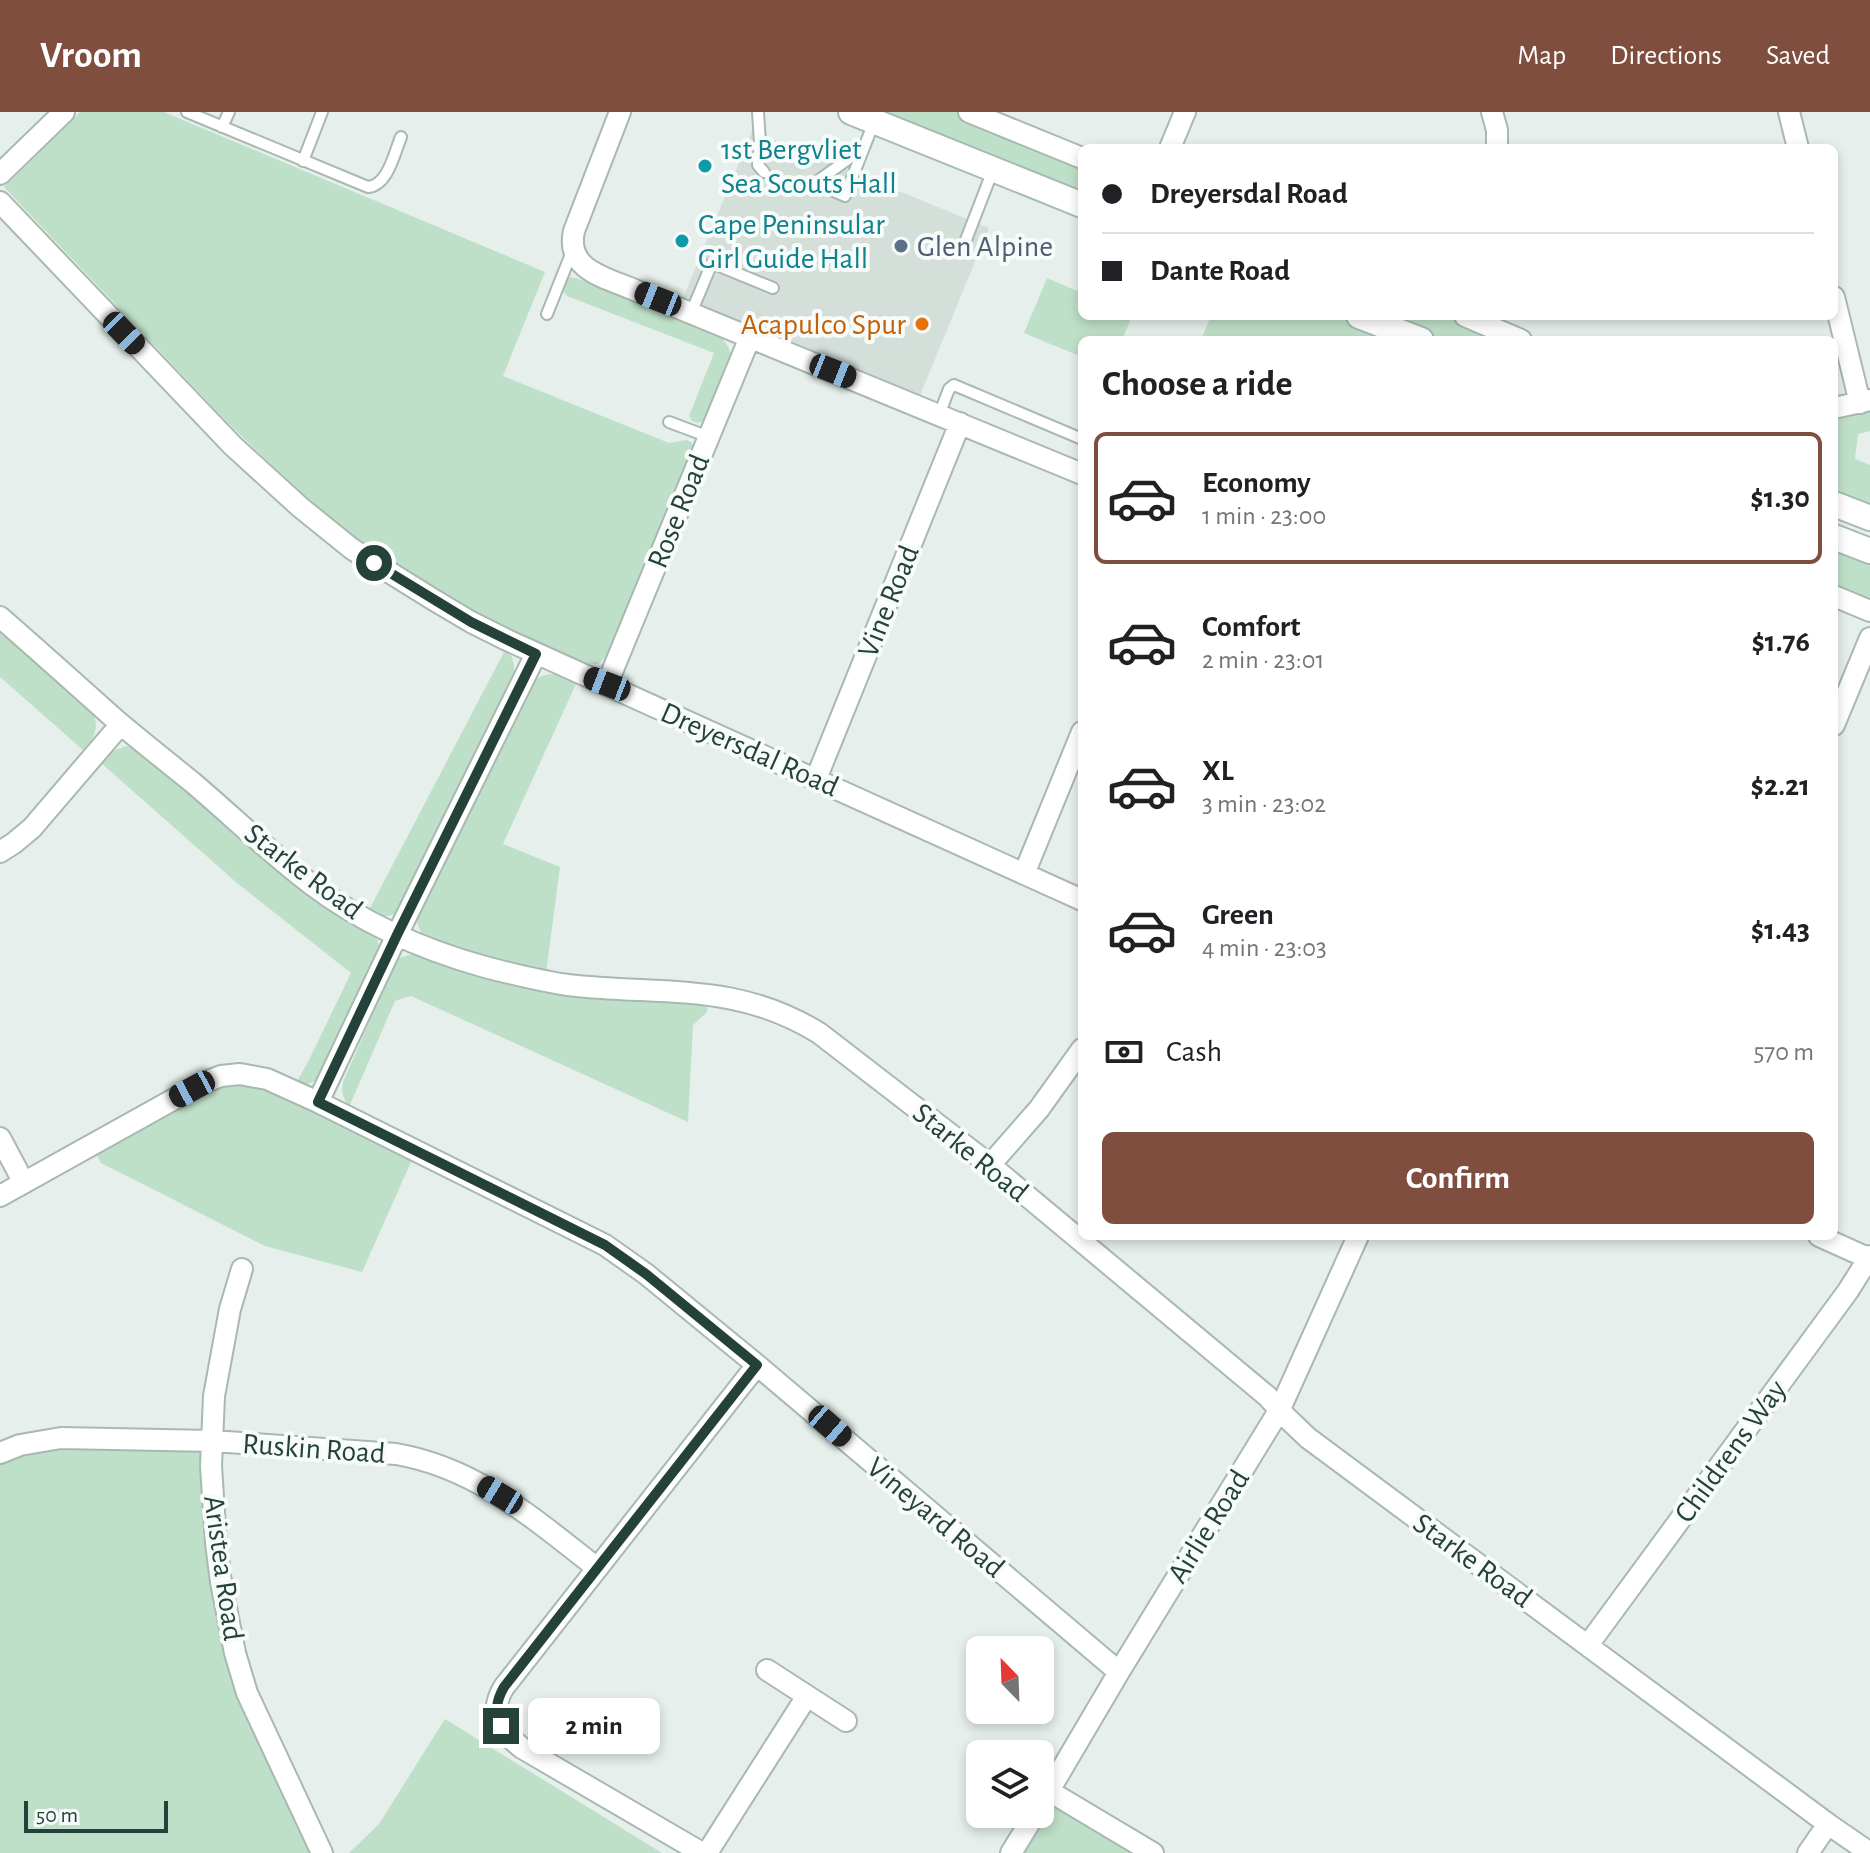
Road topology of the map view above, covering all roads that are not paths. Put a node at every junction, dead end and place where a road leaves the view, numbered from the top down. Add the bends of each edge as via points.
1 (64, 112) edge
2 (187, 112) edge
3 (229, 112) edge
4 (322, 112) edge
5 (620, 112) edge
6 (758, 112) edge
7 (851, 112) edge
8 (969, 112) edge
9 (1185, 112) edge
10 (1492, 112) edge
11 (1789, 112) edge
12 (874, 122) junction
13 (222, 127) junction
14 (401, 137) dead end
15 (1172, 144) edge
16 (1497, 144) edge
17 (1797, 144) edge
18 (864, 148) junction
19 (1078, 156) edge
20 (303, 161) junction
21 (993, 170) junction
22 (764, 172) dead end
23 (0, 174) edge
24 (815, 183) junction
25 (800, 186) dead end
26 (0, 202) edge
27 (1078, 203) edge
28 (964, 245) dead end
29 (573, 248) junction
30 (773, 288) dead end
31 (1838, 310) edge
32 (691, 313) junction
33 (547, 314) dead end
34 (1362, 320) edge
35 (1367, 320) edge
36 (1474, 320) edge
37 (1385, 336) edge
38 (1410, 336) edge
39 (1512, 336) edge
40 (750, 337) junction
41 (1865, 401) edge
42 (1838, 407) edge
43 (939, 415) junction
44 (669, 422) dead end
45 (960, 423) junction
46 (709, 437) junction
47 (1078, 437) edge
48 (1078, 472) edge
49 (1838, 506) edge
50 (1870, 518) edge
51 (1838, 539) edge
52 (1870, 551) edge
53 (1838, 598) edge
54 (1870, 611) edge
55 (0, 617) edge
56 (1870, 638) edge
57 (536, 654) junction
58 (607, 684) junction
59 (1838, 715) edge
60 (121, 724) junction
61 (1078, 742) edge
62 (816, 779) junction
63 (0, 852) edge
64 (1024, 874) junction
65 (1078, 898) edge
66 (397, 935) junction
67 (1078, 1055) edge
68 (318, 1102) junction
69 (0, 1138) edge
70 (990, 1165) junction
71 (24, 1183) junction
72 (0, 1196) edge
73 (1078, 1238) edge
74 (1080, 1240) edge
75 (1356, 1240) edge
76 (1828, 1240) edge
77 (1870, 1258) edge
78 (242, 1269) dead end
79 (757, 1365) junction
80 (1280, 1409) junction
81 (213, 1441) junction
82 (0, 1453) edge
83 (597, 1568) junction
84 (1588, 1645) junction
85 (767, 1670) dead end
86 (1119, 1672) junction
87 (807, 1696) junction
88 (846, 1721) dead end
89 (1054, 1783) edge
90 (1054, 1803) edge
91 (1828, 1824) junction
92 (1026, 1828) edge
93 (322, 1853) edge
94 (704, 1853) edge
95 (1011, 1853) edge
96 (1153, 1853) edge
97 (1808, 1853) edge
98 (1870, 1853) edge

1 - 23 street
2 - 13 lane
3 - 13 lane
4 - 20 lane
5 - 29 street via 574,231
6 - 22 lane via 758,165
7 - 12 main road
8 - 19 street
9 - 15 street
10 - 16 street
11 - 17 street
12 - 18 lane
12 - 21 main road
13 - 20 lane
14 - 20 lane via 384,178 371,187
18 - 24 lane
18 - 24 lane via 845,196
21 - 27 main road
21 - 28 lane
24 - 25 lane
26 - 57 street, Dreyersdal Road via 233,446 300,507 352,549 471,622
29 - 32 street via 589,271
29 - 33 lane
30 - 32 lane via 712,263
31 - 41 street
32 - 40 street
34 - 37 main road
35 - 38 main road
36 - 39 street
40 - 43 street
40 - 46 street, Rose Road
41 - 42 street
43 - 45 street
43 - 47 lane via 954,385
44 - 46 lane
45 - 48 street
45 - 62 street, Vine Road
46 - 58 street, Rose Road
49 - 50 main road
51 - 52 main road
53 - 54 street
55 - 60 street, Starke Road
56 - 59 street
57 - 58 street, Dreyersdal Road
57 - 66 street
58 - 62 street, Dreyersdal Road
60 - 63 street via 32,828
60 - 66 street, Starke Road via 312,885
61 - 64 street
62 - 64 street, Dreyersdal Road
64 - 65 street, Dreyersdal Road
66 - 68 street
66 - 70 street, Starke Road via 484,967 545,981 693,992 772,1009 819,1033
67 - 70 street
68 - 71 street, Vineyard Road via 258,1077 221,1076
68 - 79 street, Vineyard Road via 605,1245
69 - 71 street
70 - 73 street, Starke Road
71 - 72 street, Vineyard Road
74 - 80 street, Starke Road
75 - 80 street, Airlie Road
76 - 77 street
77 - 84 street, Childrens Way
78 - 81 street, Aristea Road via 214,1396
79 - 83 street
79 - 86 street, Vineyard Road
80 - 84 street, Starke Road via 1308,1438
80 - 86 street, Airlie Road
81 - 82 street, Ruskin Road via 61,1438
81 - 83 street, Ruskin Road via 396,1454 436,1464 500,1495
81 - 93 street, Aristea Road via 216,1543 235,1653 247,1693
83 - 94 street via 504,1687 496,1705 498,1718 522,1748
84 - 91 street, Starke Road
85 - 87 street
86 - 89 street, Airlie Road
87 - 88 street
87 - 94 street
90 - 96 street
91 - 97 street
91 - 98 street, Starke Road
92 - 95 street

